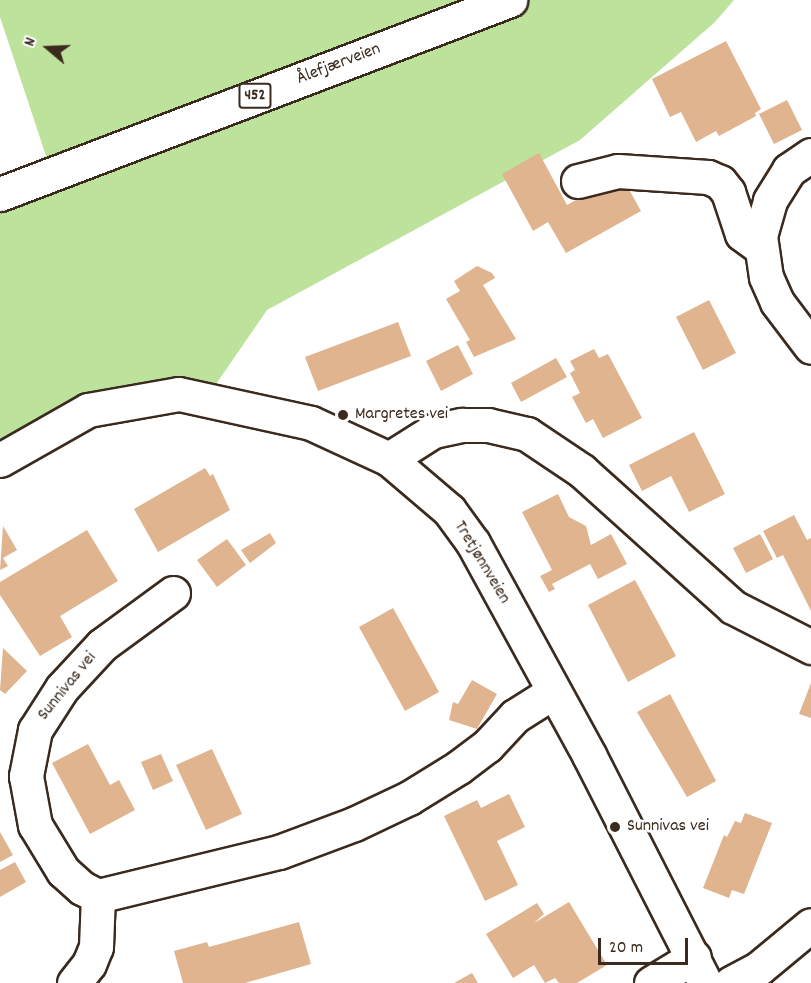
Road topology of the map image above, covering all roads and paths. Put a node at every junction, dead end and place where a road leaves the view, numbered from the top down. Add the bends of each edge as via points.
1 (465, 0) edge
2 (510, 0) edge
3 (811, 155) edge
4 (0, 178) edge
5 (578, 181) dead end
6 (0, 194) edge
7 (760, 247) junction
8 (811, 347) edge
9 (388, 459) junction
10 (0, 460) edge
11 (173, 593) dead end
12 (811, 647) edge
13 (553, 692) junction
14 (98, 896) junction
15 (811, 925) edge
16 (700, 970) edge
17 (74, 983) edge
18 (651, 983) edge
19 (731, 983) edge

1 - 4 street, Ålefjærveien / 452
2 - 6 street, Ålefjærveien / 452
3 - 7 street via 789,170 770,201
5 - 7 street via 618,171 708,177 728,192 742,234
7 - 8 street via 777,302
9 - 10 street, Tretjønnveien via 311,423 179,394 88,410
9 - 12 street via 433,431 462,425 488,424 527,434 582,471 733,607
9 - 13 street, Tretjønnveien via 449,510 473,543
11 - 14 street, Sunnivas vei via 102,645 62,688 35,730 26,776 35,825 63,872 81,888
13 - 14 street via 515,716 487,746 459,766 409,798 354,824 269,855
13 - 16 street, Tretjønnveien
14 - 17 street via 96,946 89,964
15 - 19 street via 759,968
16 - 18 street, Tretjønnveien

